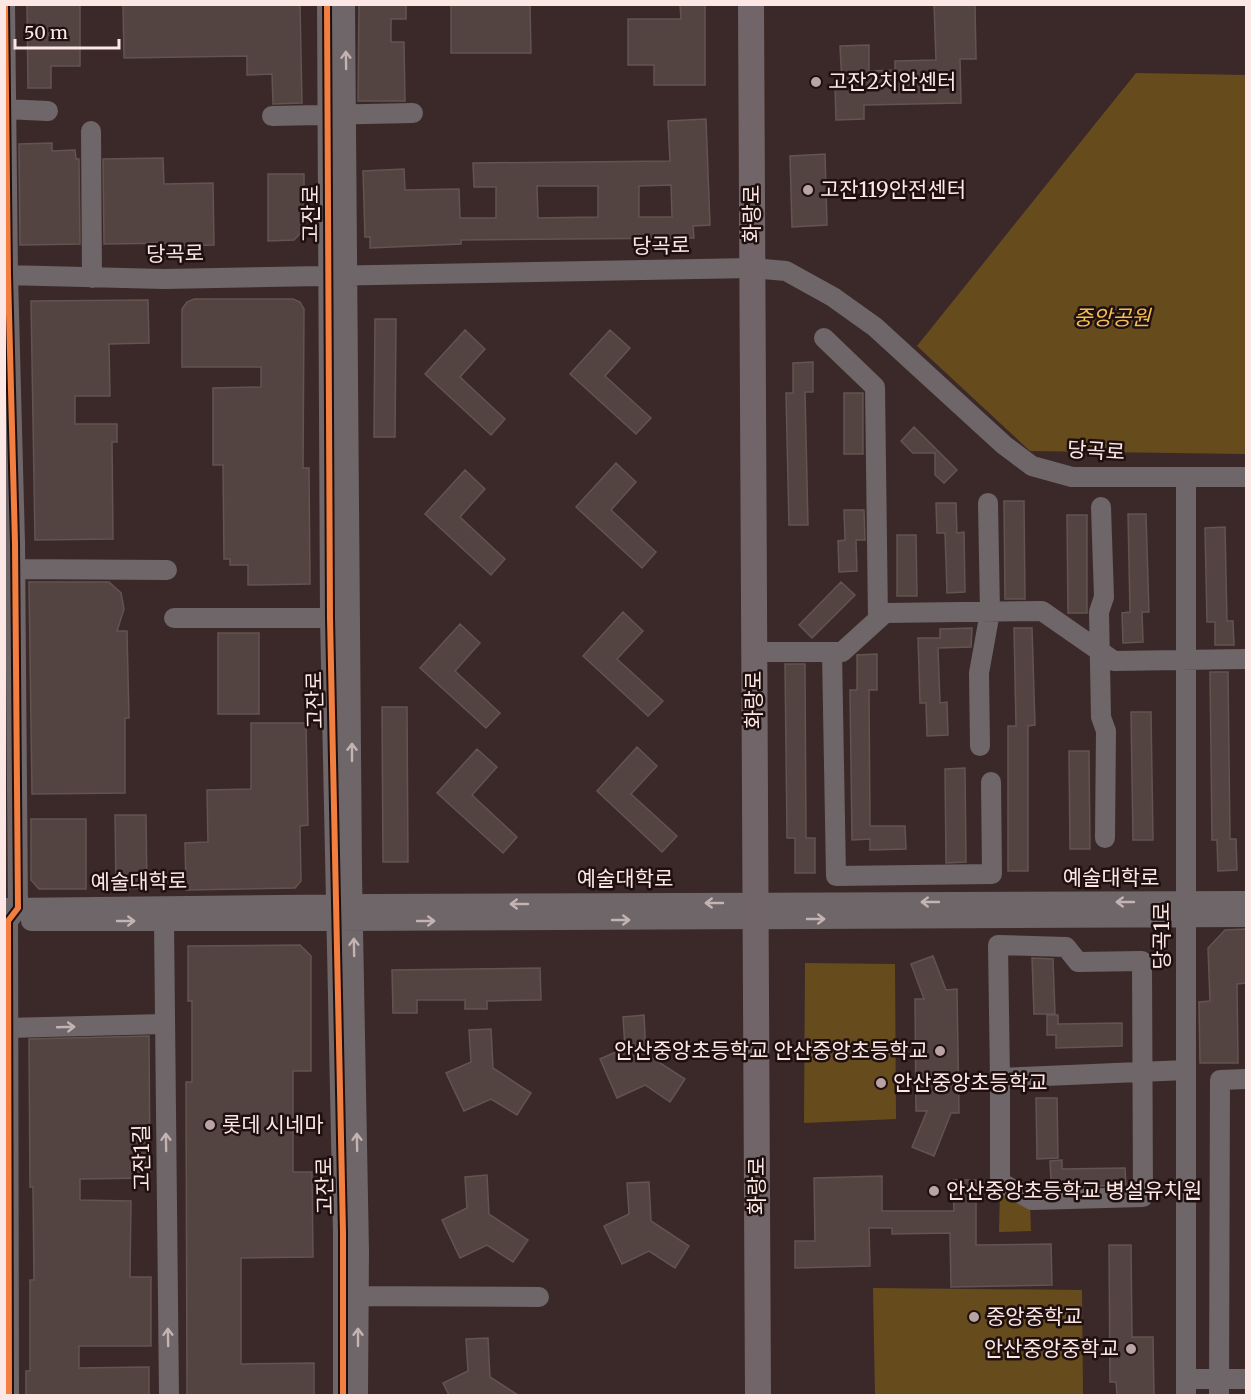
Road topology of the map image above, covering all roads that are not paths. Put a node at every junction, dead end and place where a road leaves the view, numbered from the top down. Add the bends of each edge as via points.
1 (4, 4) edge
2 (327, 4) edge
3 (345, 4) edge
4 (750, 4) edge
5 (5, 109) edge
6 (48, 111) dead end
7 (413, 113) dead end
8 (337, 115) junction
9 (272, 116) dead end
10 (91, 130) dead end
11 (752, 268) junction
12 (6, 275) edge
13 (327, 275) junction
14 (348, 275) junction
15 (92, 278) junction
16 (824, 338) dead end
17 (1186, 477) junction
18 (1246, 477) edge
19 (988, 503) dead end
20 (1101, 507) dead end
21 (10, 543) edge
22 (14, 569) junction
23 (166, 570) dead end
24 (990, 612) junction
25 (174, 618) dead end
26 (330, 618) junction
27 (351, 618) junction
28 (878, 619) junction
29 (1099, 651) junction
30 (754, 652) junction
31 (832, 652) junction
32 (1246, 659) edge
33 (1186, 660) junction
34 (980, 746) dead end
35 (991, 782) dead end
36 (11, 787) edge
37 (1105, 838) dead end
38 (1246, 902) edge
39 (1186, 910) junction
40 (755, 911) junction
41 (344, 913) junction
42 (9, 914) edge
43 (1246, 917) edge
44 (164, 921) junction
45 (164, 1024) junction
46 (7, 1028) junction
47 (1186, 1070) junction
48 (1143, 1072) junction
49 (1000, 1078) junction
50 (1246, 1079) edge
51 (351, 1296) junction
52 (539, 1297) dead end
53 (1246, 1379) edge
54 (1186, 1387) edge
55 (1219, 1387) edge
56 (9, 1395) edge
57 (169, 1395) edge
58 (343, 1395) edge
59 (358, 1395) edge
60 (758, 1395) edge

1 - 5 street
2 - 8 street, 고잔로
8 -> 3 street, 고잔로
4 - 11 main road, 화랑로
5 - 6 street
5 - 12 street
7 - 8 street
8 - 9 street
8 - 13 street, 고잔로
8 - 14 street, 고잔로
10 - 15 street
11 - 14 street, 당곡로
11 - 17 street, 당곡로 via 786,271 833,297 875,327 1032,466 1072,477
11 - 30 main road, 화랑로
12 - 15 street, 당곡로
12 - 21 street
13 - 14 street, 당곡로
13 - 15 street, 당곡로
13 - 26 street, 고잔로
14 - 27 street, 고잔로
16 - 28 street via 875,387
17 - 18 street, 당곡로
17 - 33 street, 당곡1로
19 - 24 street
20 - 29 street via 1104,597 1099,612
21 - 22 street
22 - 23 street
22 - 36 street
24 - 28 street via 885,613
24 - 29 street via 1042,612
24 - 34 street via 979,673
25 - 26 street
26 - 27 street
26 - 41 street, 고잔로
41 -> 27 street, 고잔로
28 - 31 street via 842,652
29 - 33 street via 1114,661
29 - 37 street via 1101,717 1106,731
30 - 31 street
30 - 40 main road, 화랑로
31 - 35 street via 836,876 992,874
32 - 33 street
33 - 39 street, 당곡1로
36 - 42 street
38 - 39 street, 예술대학로
39 - 40 street, 예술대학로
39 - 43 street, 예술대학로
39 - 47 street, 당곡1로
40 - 41 street, 예술대학로
40 - 60 main road, 화랑로
41 - 42 street, 예술대학로
41 - 44 street, 예술대학로
41 - 51 street, 고잔로
42 -> 44 street, 예술대학로
42 - 46 street
44 - 45 street, 고잔1길
46 -> 45 street
57 -> 45 street, 고잔1길
46 - 56 street
47 - 48 street
47 - 54 street, 당곡1로
48 - 49 street
48 - 49 street via 1143,1197 1032,1200 1000,1182
48 - 49 street via 1142,961 1078,962 1066,947 998,945
50 - 55 street via 1220,1080
51 - 52 street
51 - 58 street, 고잔로
59 -> 51 street, 고잔로
53 - 55 street
54 - 55 street

